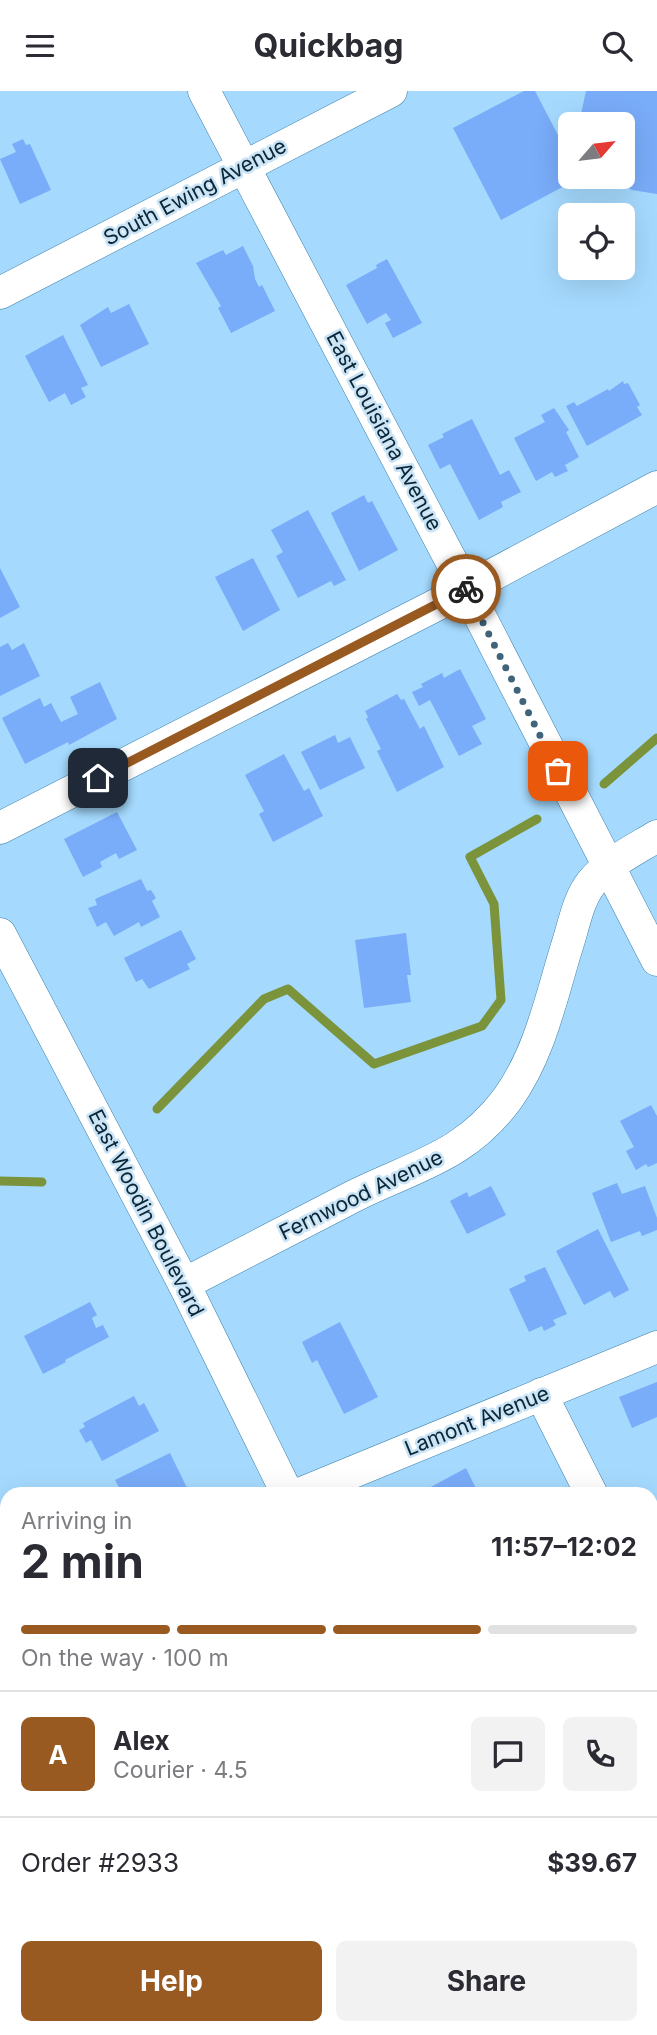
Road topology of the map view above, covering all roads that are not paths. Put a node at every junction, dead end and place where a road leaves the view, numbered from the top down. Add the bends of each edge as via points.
1 (204, 91) edge
2 (391, 91) edge
3 (245, 166) junction
4 (0, 293) edge
5 (657, 487) edge
6 (466, 589) junction
7 (0, 828) edge
8 (657, 836) edge
9 (609, 866) junction
10 (0, 934) edge
11 (657, 960) edge
12 (184, 1284) junction
13 (657, 1347) edge
14 (541, 1394) junction
15 (284, 1487) edge
16 (316, 1487) edge
17 (588, 1487) edge

1 - 3 street, East Louisiana Avenue
2 - 3 street, South Ewing Avenue
3 - 4 street, South Ewing Avenue
3 - 6 street, East Louisiana Avenue
5 - 6 street
6 - 7 street
6 - 9 street, East Louisiana Avenue
8 - 9 street, Fernwood Avenue
9 - 11 street, East Louisiana Avenue
9 - 12 street, Fernwood Avenue via 592,883 579,908 537,1043 522,1075 480,1129 448,1154 377,1185
10 - 12 street, East Woodin Boulevard
12 - 15 street, East Woodin Boulevard
13 - 14 street, Lamont Avenue
14 - 16 street, Lamont Avenue
14 - 17 street

